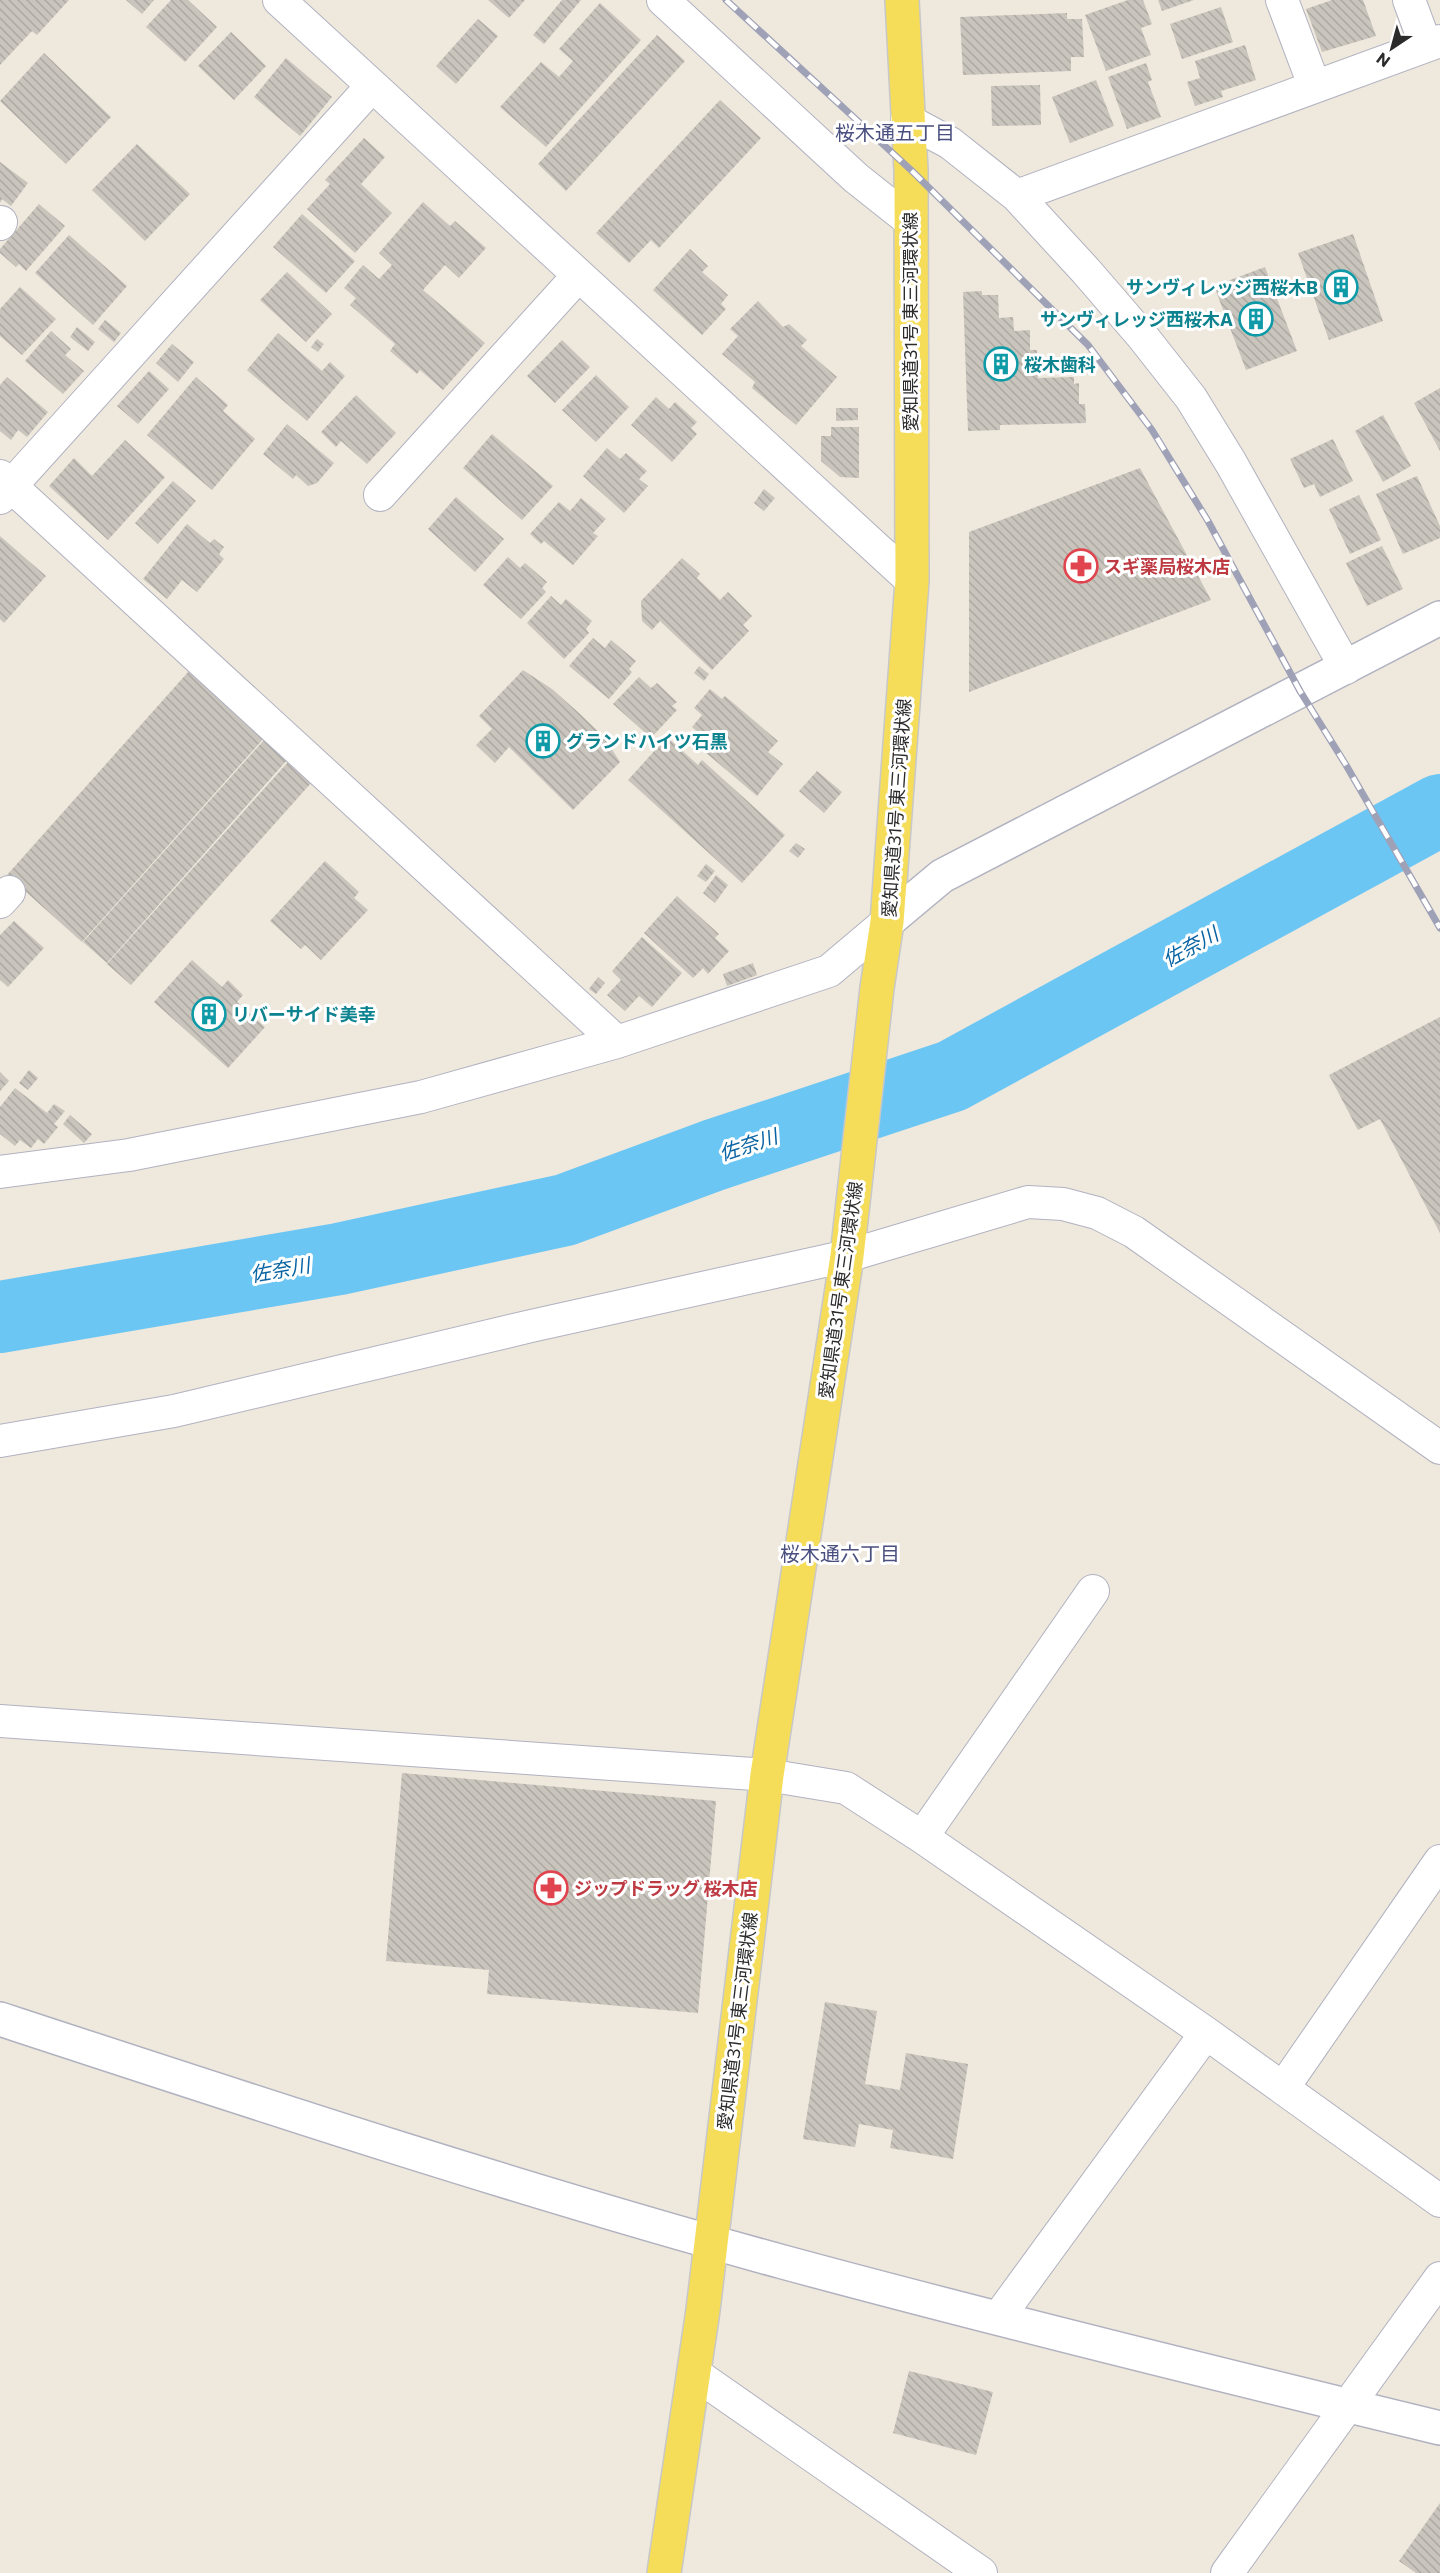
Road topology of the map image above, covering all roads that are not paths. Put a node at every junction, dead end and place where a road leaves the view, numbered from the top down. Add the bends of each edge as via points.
1 (279, 0) edge
2 (663, 0) edge
3 (902, 0) edge
4 (1282, 0) edge
5 (1409, 0) edge
6 (1433, 43) edge
7 (1314, 85) junction
8 (371, 87) junction
9 (907, 120) junction
10 (1017, 196) junction
11 (909, 220) junction
12 (578, 276) junction
13 (4, 487) edge
14 (380, 495) dead end
15 (912, 580) junction
16 (1440, 618) edge
17 (1346, 668) junction
18 (887, 922) junction
19 (617, 1042) junction
20 (0, 1172) edge
21 (847, 1256) junction
22 (0, 1441) edge
23 (1440, 1448) edge
24 (1094, 1591) dead end
25 (0, 1721) edge
26 (767, 1775) junction
27 (922, 1837) junction
28 (1440, 1861) edge
29 (0, 2019) edge
30 (1206, 2033) junction
31 (1283, 2088) junction
32 (1440, 2201) edge
33 (710, 2241) junction
34 (1440, 2278) edge
35 (998, 2318) junction
36 (694, 2373) junction
37 (1348, 2405) junction
38 (1440, 2428) edge
39 (664, 2573) edge
40 (981, 2573) edge
41 (1227, 2573) edge

1 - 8 street
2 - 11 street via 856,178
3 - 9 main road, 愛知県道31号 東三河環状線
4 - 7 street
5 - 6 street
6 - 7 street
7 - 10 street
8 - 12 street
8 - 13 street
9 - 10 street via 950,143
9 - 11 main road, 愛知県道31号 東三河環状線
10 - 17 street via 1100,287 1191,398
11 - 15 main road, 愛知県道31号 東三河環状線
12 - 14 street
12 - 15 street
13 - 19 street
15 - 18 main road, 愛知県道31号 東三河環状線
16 - 17 street
17 - 18 street via 942,876
18 - 19 street via 829,971
18 - 21 main road, 愛知県道31号 東三河環状線
19 - 20 street via 421,1097 129,1155
21 - 22 street via 174,1410
21 - 23 street via 1028,1202 1063,1204 1097,1213 1134,1232
21 - 26 main road, 愛知県道31号 東三河環状線
24 - 27 street
25 - 26 street
26 - 27 street via 846,1788
26 - 33 main road, 愛知県道31号 東三河環状線
27 - 30 street
28 - 31 street
29 - 33 street via 228,2094
30 - 31 street
30 - 35 street
31 - 32 street
33 - 35 street
33 - 36 main road, 愛知県道31号 東三河環状線
34 - 37 street
35 - 37 street
36 - 39 main road, 愛知県道31号 東三河環状線
36 - 40 street
37 - 38 street
37 - 41 street

